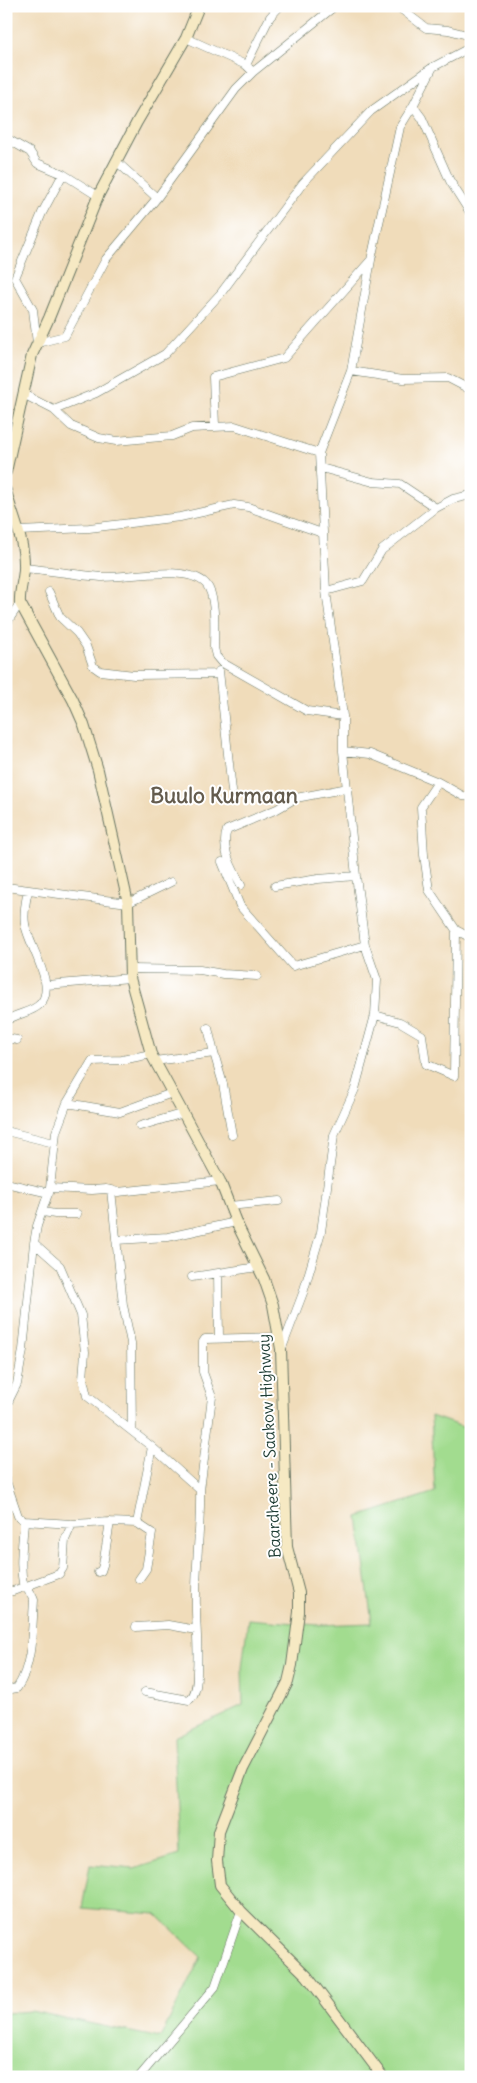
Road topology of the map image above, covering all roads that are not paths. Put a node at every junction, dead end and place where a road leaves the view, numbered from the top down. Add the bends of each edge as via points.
1 (199, 6) edge
2 (280, 6) edge
3 (335, 6) edge
4 (397, 6) edge
5 (471, 36) edge
6 (186, 38) junction
7 (471, 47) edge
8 (246, 64) junction
9 (433, 67) junction
10 (253, 72) junction
11 (413, 106) junction
12 (6, 138) edge
13 (116, 161) junction
14 (63, 174) junction
15 (98, 196) junction
16 (157, 198) junction
17 (471, 214) edge
18 (371, 260) junction
19 (6, 278) edge
20 (15, 278) junction
21 (37, 343) junction
22 (351, 371) junction
23 (471, 390) edge
24 (23, 394) junction
25 (54, 410) junction
26 (215, 426) junction
27 (319, 453) junction
28 (321, 468) junction
29 (6, 472) edge
30 (6, 491) edge
31 (471, 495) edge
32 (436, 508) junction
33 (18, 531) junction
34 (322, 533) junction
35 (24, 568) junction
36 (326, 591) junction
37 (49, 592) dead end
38 (20, 603) junction
39 (6, 624) edge
40 (221, 662) junction
41 (219, 674) junction
42 (343, 716) junction
43 (343, 751) junction
44 (438, 782) junction
45 (348, 788) junction
46 (232, 791) dead end
47 (471, 797) edge
48 (222, 862) dead end
49 (356, 876) junction
50 (171, 882) dead end
51 (241, 885) dead end
52 (275, 886) dead end
53 (6, 887) edge
54 (28, 890) junction
55 (128, 903) junction
56 (456, 930) junction
57 (471, 938) edge
58 (365, 945) junction
59 (130, 974) junction
60 (257, 976) dead end
61 (47, 985) junction
62 (375, 1015) junction
63 (6, 1021) edge
64 (208, 1028) dead end
65 (6, 1038) edge
66 (17, 1040) dead end
67 (214, 1053) junction
68 (153, 1058) junction
69 (172, 1093) junction
70 (67, 1103) junction
71 (184, 1113) junction
72 (140, 1126) dead end
73 (6, 1131) edge
74 (232, 1135) dead end
75 (54, 1142) junction
76 (220, 1181) junction
77 (6, 1183) edge
78 (50, 1190) junction
79 (111, 1190) junction
80 (279, 1201) dead end
81 (229, 1206) junction
82 (43, 1212) junction
83 (77, 1214) dead end
84 (236, 1222) junction
85 (116, 1240) junction
86 (34, 1243) junction
87 (258, 1267) junction
88 (218, 1274) junction
89 (192, 1277) dead end
90 (279, 1337) junction
91 (219, 1338) junction
92 (281, 1349) junction
93 (6, 1406) edge
94 (132, 1431) junction
95 (152, 1447) junction
96 (6, 1480) edge
97 (200, 1490) junction
98 (24, 1521) junction
99 (110, 1522) junction
100 (137, 1523) junction
101 (72, 1524) junction
102 (98, 1572) dead end
103 (139, 1579) dead end
104 (24, 1586) junction
105 (6, 1591) edge
106 (136, 1627) dead end
107 (196, 1630) junction
108 (6, 1690) edge
109 (145, 1692) dead end
110 (241, 1911) junction
111 (139, 2077) edge
112 (383, 2077) edge

1 - 6 main road
2 - 8 street via 270,17
3 - 10 street
4 - 5 street via 426,28
6 - 8 street
6 - 13 main road
7 - 9 street
8 - 10 street
9 - 11 street
9 - 25 street via 371,110 304,183 221,293 165,354 96,393
10 - 16 street via 236,89
11 - 17 street via 422,118 450,181
11 - 18 street via 400,127
12 - 14 street via 30,152 37,163
13 - 15 main road
13 - 16 street
14 - 15 street
14 - 20 street via 42,213
15 - 21 main road
16 - 21 street via 106,259 65,336
18 - 22 street
18 - 26 street via 284,358 213,377
19 - 20 street
20 - 21 street via 33,310
21 - 24 main road via 26,373
22 - 23 street via 403,379 448,378
22 - 27 street
24 - 25 street
24 - 29 main road
25 - 26 street via 71,426 99,438 116,441 172,436 192,428
26 - 27 street via 236,426
27 - 28 street
28 - 32 street via 373,482 400,484
28 - 34 street
30 - 33 main road
31 - 32 street via 453,499
32 - 36 street via 382,550 363,581
33 - 34 street via 89,528 180,517 234,504
33 - 35 main road
34 - 36 street
35 - 38 main road
35 - 40 street via 101,577 183,574 200,578 208,586 212,600 214,648
36 - 42 street
37 - 41 street via 60,617 77,633 93,666 100,671 134,675
38 - 39 street
38 - 55 main road, Baardheere - Saakow Highway via 84,725 98,770
40 - 41 street
40 - 42 street via 308,711
41 - 46 street
42 - 43 street
43 - 44 street via 370,754
43 - 45 street
44 - 47 street
44 - 56 street via 421,807 424,855 430,890
45 - 49 street
45 - 51 street via 296,798 227,830 225,846
48 - 58 street via 240,906 293,966
49 - 52 street
49 - 58 street
50 - 55 street
53 - 54 street
54 - 55 street
54 - 61 street via 25,925
55 - 59 main road, Baardheere - Saakow Highway
56 - 57 street
56 - 62 street via 454,1076 426,1064 422,1035 400,1022
58 - 62 street via 378,980
59 - 60 street via 200,970
59 - 61 street
59 - 68 main road, Baardheere - Saakow Highway
61 - 63 street via 38,1006
62 - 92 street via 355,1089 334,1135 321,1232 303,1293
64 - 67 street
65 - 66 street
67 - 68 street
67 - 74 street via 222,1077
68 - 69 main road, Baardheere - Saakow Highway
68 - 70 street via 92,1062
69 - 70 street via 120,1112
69 - 71 main road, Baardheere - Saakow Highway
70 - 75 street
71 - 72 street
71 - 76 main road, Baardheere - Saakow Highway
73 - 75 street
75 - 78 street
76 - 79 street via 137,1191
76 - 81 main road, Baardheere - Saakow Highway
77 - 78 street
78 - 79 street
78 - 82 street
79 - 85 street
80 - 81 street
81 - 84 main road, Baardheere - Saakow Highway
82 - 83 street
82 - 86 street
84 - 85 street via 168,1237
84 - 87 main road, Baardheere - Saakow Highway
85 - 94 street via 131,1343
86 - 93 street via 23,1350 17,1384
86 - 94 street via 60,1266 81,1315 85,1352 83,1379 87,1396
87 - 88 street
87 - 90 main road, Baardheere - Saakow Highway via 273,1306
88 - 89 street
88 - 91 street
90 - 91 street
90 - 92 main road, Baardheere - Saakow Highway
91 - 97 street via 205,1339 202,1344 203,1372 212,1397
92 - 110 main road, Baardheere - Saakow Highway via 287,1548 299,1593 299,1612 288,1682 243,1769 219,1831 220,1885
94 - 95 street
95 - 97 street
95 - 100 street
96 - 98 street via 18,1516
97 - 107 street
98 - 101 street
98 - 104 street
99 - 100 street
99 - 101 street
99 - 102 street via 103,1566
100 - 103 street via 152,1533 146,1569
101 - 104 street via 65,1540 63,1568 59,1574
104 - 105 street
104 - 108 street via 34,1600 26,1667 17,1688
106 - 107 street via 168,1625
107 - 109 street via 198,1670 192,1697 189,1700
110 - 111 street via 215,1986
110 - 112 main road, Baardheere - Saakow Highway via 307,1976

